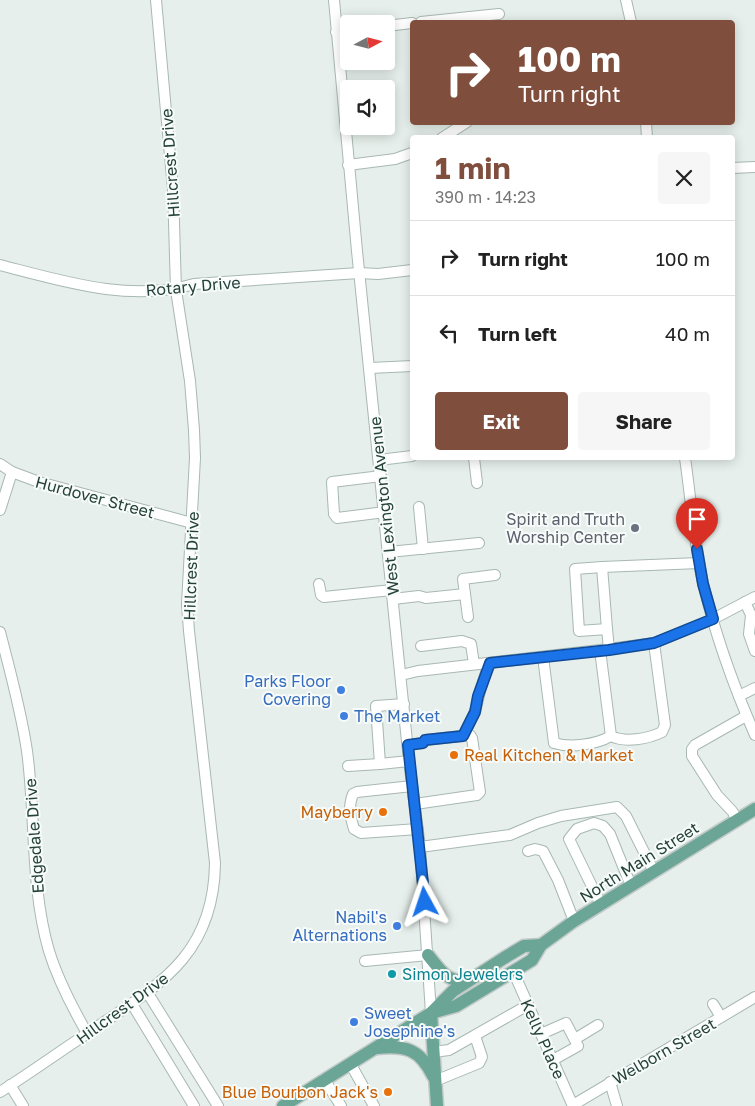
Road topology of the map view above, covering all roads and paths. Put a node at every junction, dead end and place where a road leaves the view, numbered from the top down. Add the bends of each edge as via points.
1 (156, 0) edge
2 (334, 0) edge
3 (626, 0) edge
4 (499, 14) dead end
5 (440, 20) edge
6 (631, 20) edge
7 (410, 24) edge
8 (395, 25) edge
9 (340, 31) edge
10 (336, 32) junction
11 (462, 125) edge
12 (447, 135) edge
13 (410, 154) edge
14 (348, 165) junction
15 (755, 167) edge
16 (735, 168) edge
17 (0, 265) edge
18 (410, 270) edge
19 (359, 273) junction
20 (176, 290) junction
21 (410, 366) edge
22 (370, 368) junction
23 (410, 456) edge
24 (379, 460) junction
25 (474, 460) edge
26 (685, 460) edge
27 (0, 464) edge
28 (12, 472) junction
29 (381, 476) junction
30 (477, 483) dead end
31 (419, 507) dead end
32 (0, 510) edge
33 (385, 512) junction
34 (192, 523) junction
35 (479, 542) dead end
36 (423, 548) junction
37 (389, 552) junction
38 (699, 563) junction
39 (602, 566) junction
40 (496, 575) dead end
41 (319, 584) dead end
42 (393, 594) junction
43 (465, 594) junction
44 (750, 600) edge
45 (468, 617) dead end
46 (713, 619) junction
47 (607, 629) junction
48 (0, 632) edge
49 (654, 643) junction
50 (421, 646) dead end
51 (604, 650) junction
52 (755, 651) edge
53 (543, 657) junction
54 (490, 663) junction
55 (474, 664) junction
56 (401, 675) junction
57 (755, 688) edge
58 (739, 696) junction
59 (404, 704) junction
60 (750, 719) edge
61 (755, 735) edge
62 (463, 736) junction
63 (611, 736) junction
64 (408, 745) junction
65 (409, 761) junction
66 (380, 764) junction
67 (348, 766) dead end
68 (412, 786) junction
69 (415, 804) junction
70 (755, 810) edge
71 (738, 820) junction
72 (418, 829) junction
73 (420, 847) junction
74 (528, 851) dead end
75 (654, 872) junction
76 (632, 886) junction
77 (601, 905) junction
78 (574, 921) junction
79 (541, 945) junction
80 (428, 955) junction
81 (365, 961) dead end
82 (512, 971) junction
83 (468, 982) junction
84 (147, 992) junction
85 (755, 997) edge
86 (132, 1004) junction
87 (713, 1004) dead end
88 (528, 1005) junction
89 (432, 1013) junction
90 (721, 1017) junction
91 (598, 1026) dead end
92 (87, 1034) junction
93 (541, 1034) junction
94 (475, 1036) junction
95 (575, 1040) junction
96 (374, 1048) junction
97 (434, 1052) junction
98 (553, 1060) junction
99 (350, 1064) junction
100 (324, 1079) junction
101 (435, 1081) junction
102 (610, 1082) junction
103 (10, 1085) junction
104 (0, 1092) edge
105 (290, 1104) edge
106 (23, 1106) edge
107 (194, 1106) edge
108 (218, 1106) edge
109 (341, 1106) edge
110 (374, 1106) edge
111 (436, 1106) edge
112 (573, 1106) edge
113 (616, 1106) edge

1 - 20 street, Hillcrest Drive via 173,189
2 - 10 street, West Lexington Avenue
3 - 6 street
4 - 5 street
7 - 8 street
9 - 10 street
10 - 14 street, West Lexington Avenue
11 - 12 street
13 - 14 street via 395,159
14 - 19 street, West Lexington Avenue
15 - 16 street
17 - 20 street, Rotary Drive via 93,287
18 - 19 street, Rotary Drive
19 - 20 street, Rotary Drive via 194,284
19 - 22 street, West Lexington Avenue
20 - 34 street, Hillcrest Drive via 194,430
21 - 22 street
22 - 24 street, West Lexington Avenue
23 - 24 street
24 - 29 street, West Lexington Avenue
25 - 30 street
26 - 38 street
27 - 28 street, Hurdover Street
28 - 32 street
28 - 34 street, Hurdover Street via 48,485
29 - 33 street, West Lexington Avenue
29 - 33 street via 332,482 334,514 337,518
31 - 36 street
33 - 37 street, West Lexington Avenue
34 - 84 street, Hillcrest Drive via 187,604 215,884 198,939 180,965
35 - 36 street
36 - 37 street
37 - 42 street, West Lexington Avenue
38 - 39 street
38 - 46 street
39 - 47 street
39 - 47 street via 575,569 580,631
40 - 43 street via 463,579
41 - 42 street via 324,597
42 - 43 street via 426,598
42 - 56 street, West Lexington Avenue
43 - 45 street
44 - 46 street
44 - 52 street via 749,634
46 - 49 street
46 - 58 street
47 - 51 street
48 - 92 street, Edgedale Drive via 23,725 36,877 48,949 66,996
49 - 51 street
49 - 63 street via 665,724 662,732 652,737 619,740
50 - 55 street via 462,641 471,644
51 - 53 street
51 - 63 street
53 - 54 street
53 - 63 street via 554,743 563,746 602,741
54 - 55 street
54 - 62 street via 475,712
55 - 56 street
56 - 59 street, West Lexington Avenue
57 - 58 street
58 - 60 street
59 - 64 street, West Lexington Avenue
59 - 66 street via 376,706
60 - 61 street
60 - 71 street via 692,749 692,756 712,787
62 - 64 street
62 - 69 street via 472,738 480,792
64 - 65 street, West Lexington Avenue
65 - 66 street
65 - 68 street, West Lexington Avenue
66 - 67 street
68 - 69 street, West Lexington Avenue
68 - 72 street via 357,792 350,802 350,814 354,829 361,834
69 - 72 street, West Lexington Avenue
70 - 71 main road, North Main Street
71 - 75 main road, North Main Street
72 - 73 street, West Lexington Avenue
73 - 75 street via 510,835 561,816 617,808 626,816
73 - 80 street, West Lexington Avenue
74 - 78 street via 544,851
75 - 76 main road, North Main Street
76 - 77 main road, North Main Street
76 - 77 street via 610,834 603,826 594,823 577,829 569,839
77 - 78 main road, North Main Street
78 - 79 main road, North Main Street
79 - 82 main road, North Main Street via 532,960
79 - 83 main road, North Main Street via 524,946
80 - 81 street
80 - 83 main road via 450,979
80 - 89 street, West Lexington Avenue
82 - 88 street, Kelly Place
82 - 89 main road, North Main Street via 456,1006
83 - 89 main road, North Main Street via 453,991
84 - 86 street, Hillcrest Drive
84 - 108 street
85 - 90 street, Welborn Street
86 - 92 street, Hillcrest Drive
86 - 107 street
87 - 90 street
88 - 93 street, Kelly Place
88 - 94 street
89 - 96 main road, North Main Street
89 - 97 main road
90 - 102 street, Welborn Street
91 - 95 street
92 - 103 street, Hillcrest Drive
93 - 95 street via 566,1023
93 - 98 street, Kelly Place
94 - 97 street via 449,1050
94 - 101 street via 482,1057 479,1063
95 - 98 street via 578,1046
96 - 99 main road, North Main Street
96 - 101 main road via 393,1046 417,1053
97 - 101 main road
98 - 112 street, Kelly Place
99 - 100 main road, North Main Street
99 - 110 street
100 - 105 main road, North Main Street
100 - 109 street
101 - 111 main road
102 - 112 street, Welborn Street
102 - 113 street
103 - 104 street, Hillcrest Drive
103 - 106 street

